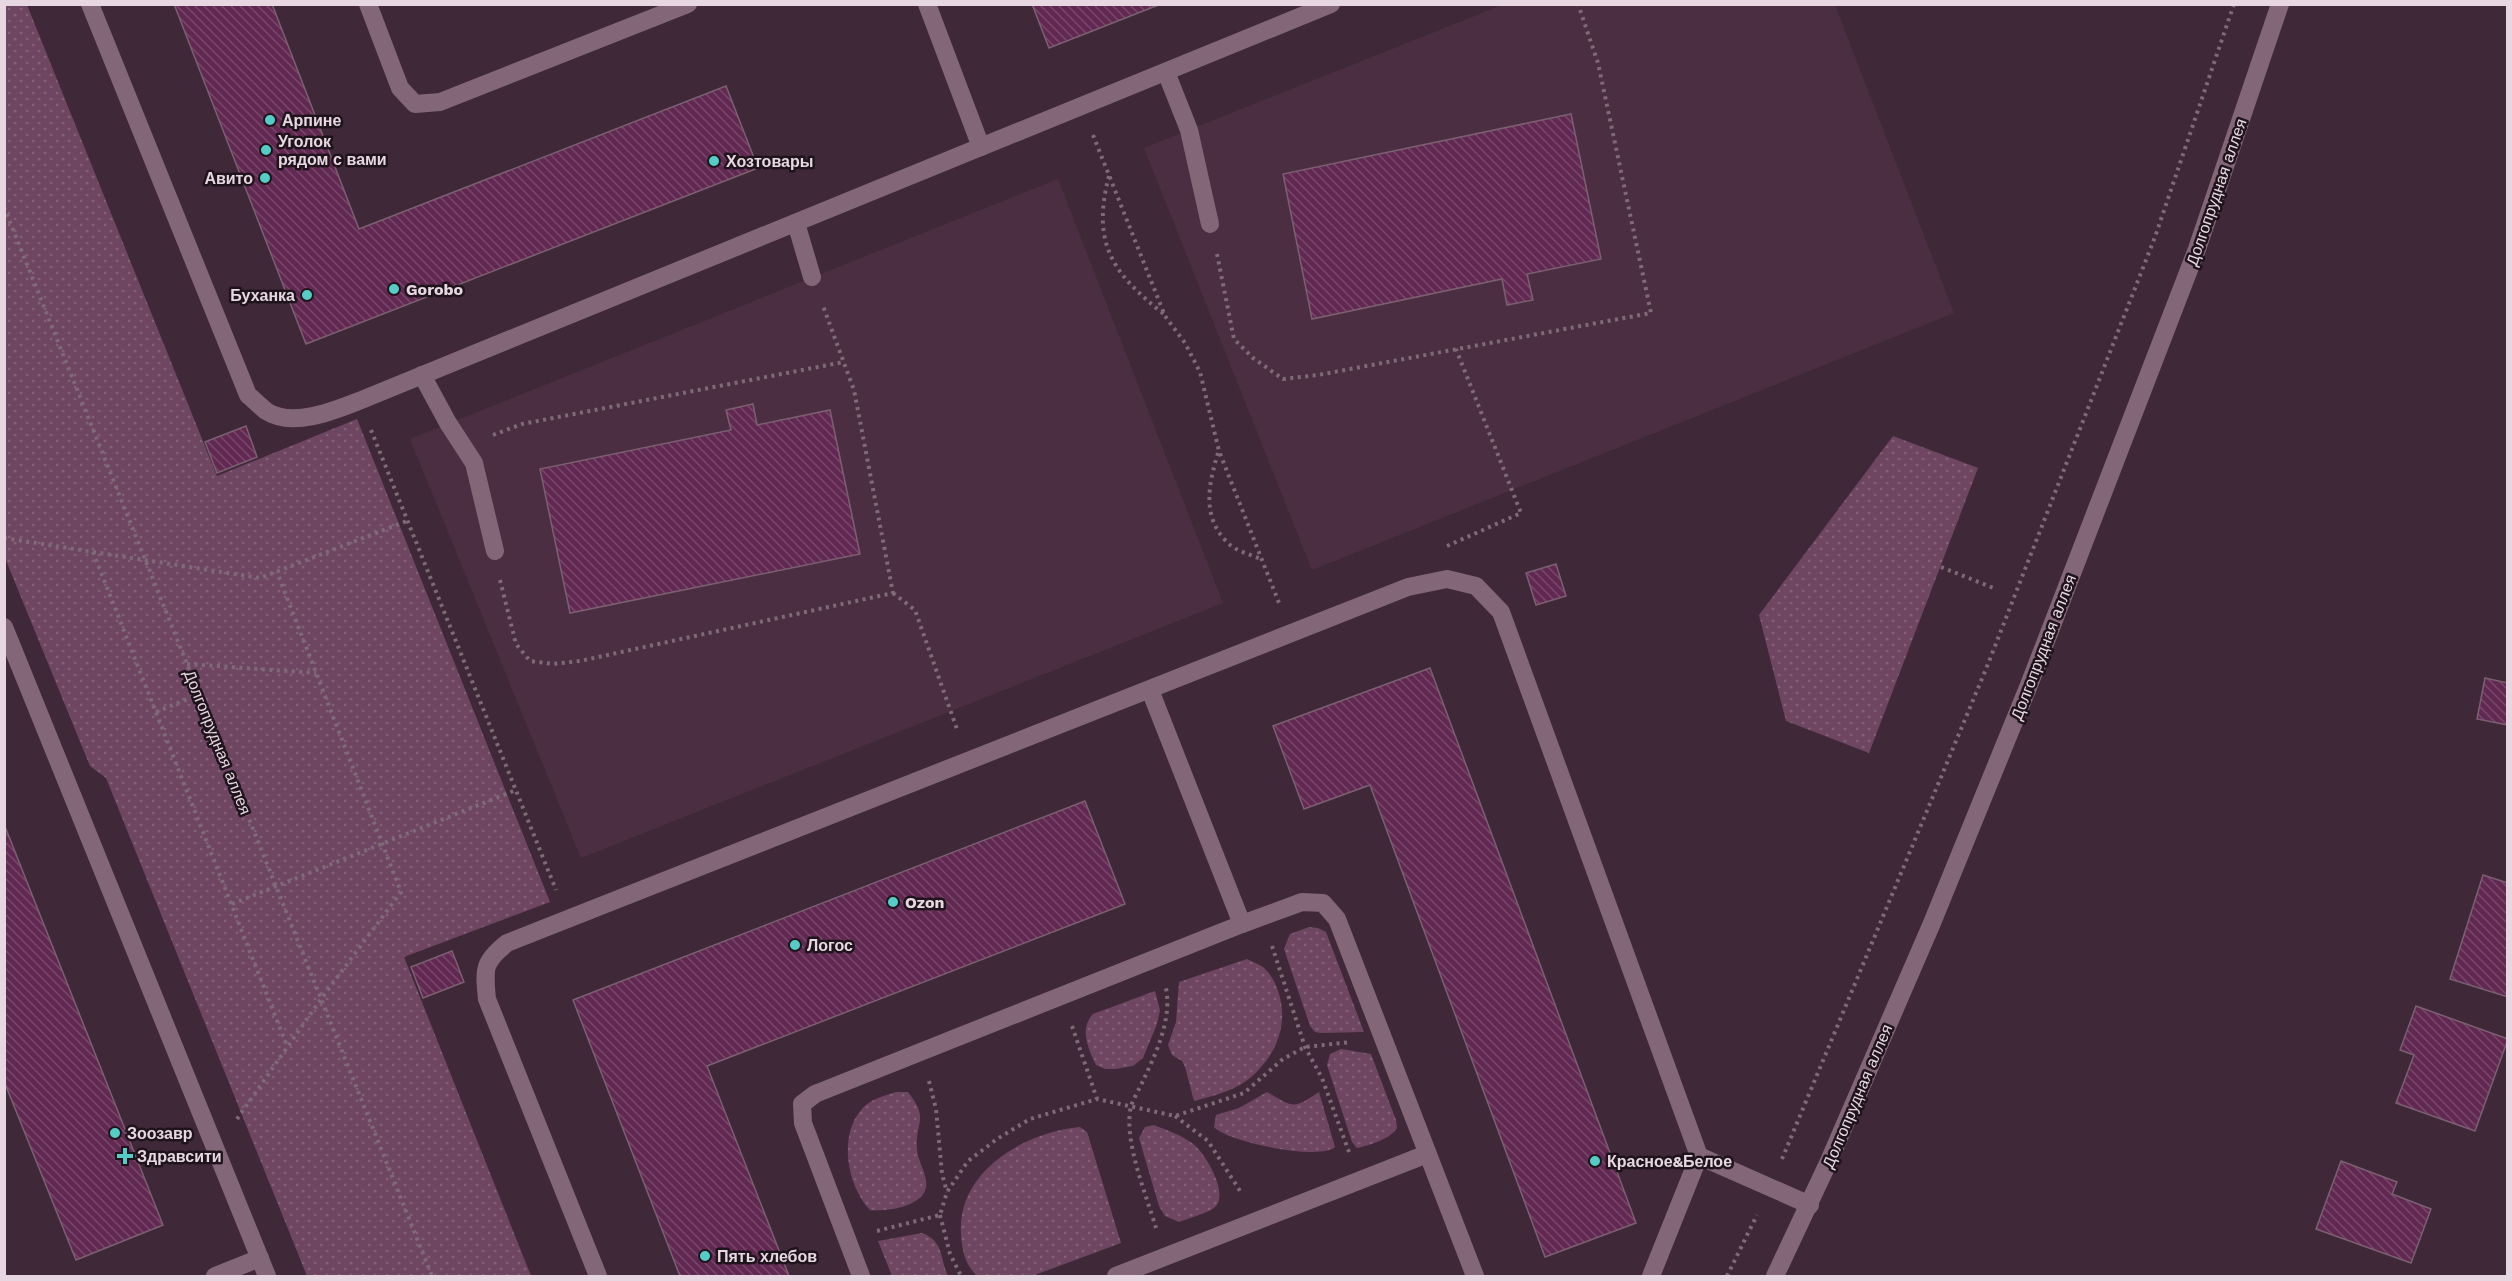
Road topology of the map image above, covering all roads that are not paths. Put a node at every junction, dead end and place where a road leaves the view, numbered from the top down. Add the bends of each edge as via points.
1 (90, 4) edge
2 (368, 4) edge
3 (688, 4) edge
4 (927, 4) edge
5 (1331, 4) edge
6 (2280, 4) edge
7 (1166, 72) junction
8 (981, 147) junction
9 (796, 223) junction
10 (1210, 224) road end
11 (812, 277) road end
12 (422, 375) junction
13 (495, 551) road end
14 (4, 627) edge
15 (1150, 690) junction
16 (1242, 924) junction
17 (1427, 1154) junction
18 (1699, 1156) junction
19 (1810, 1204) junction
20 (260, 1258) junction
21 (215, 1276) edge
22 (267, 1276) edge
23 (598, 1276) edge
24 (861, 1276) edge
25 (1116, 1276) edge
26 (1475, 1276) edge
27 (1651, 1276) edge
28 (1775, 1276) edge

1 - 12 street via 248,395 268,412 295,418 325,414
2 - 3 street via 400,88 415,104 440,102
4 - 8 street
5 - 7 street
6 - 19 street, Долгопрудная аллея via 2197,249 2029,685 1932,923
7 - 8 street
7 - 10 street via 1189,130
8 - 9 street
9 - 11 street
9 - 12 street
12 - 13 street via 474,463
14 - 20 street
15 - 16 street
15 - 18 street via 1408,587 1447,579 1476,586 1501,612
15 - 23 street via 507,943 491,956 485,976 487,999
16 - 17 street via 1302,902 1323,903 1337,919
16 - 24 street via 815,1094 802,1104 803,1123
17 - 25 street
17 - 26 street
18 - 19 street
18 - 27 street
19 - 28 street, Долгопрудная аллея
20 - 21 street
20 - 22 street

